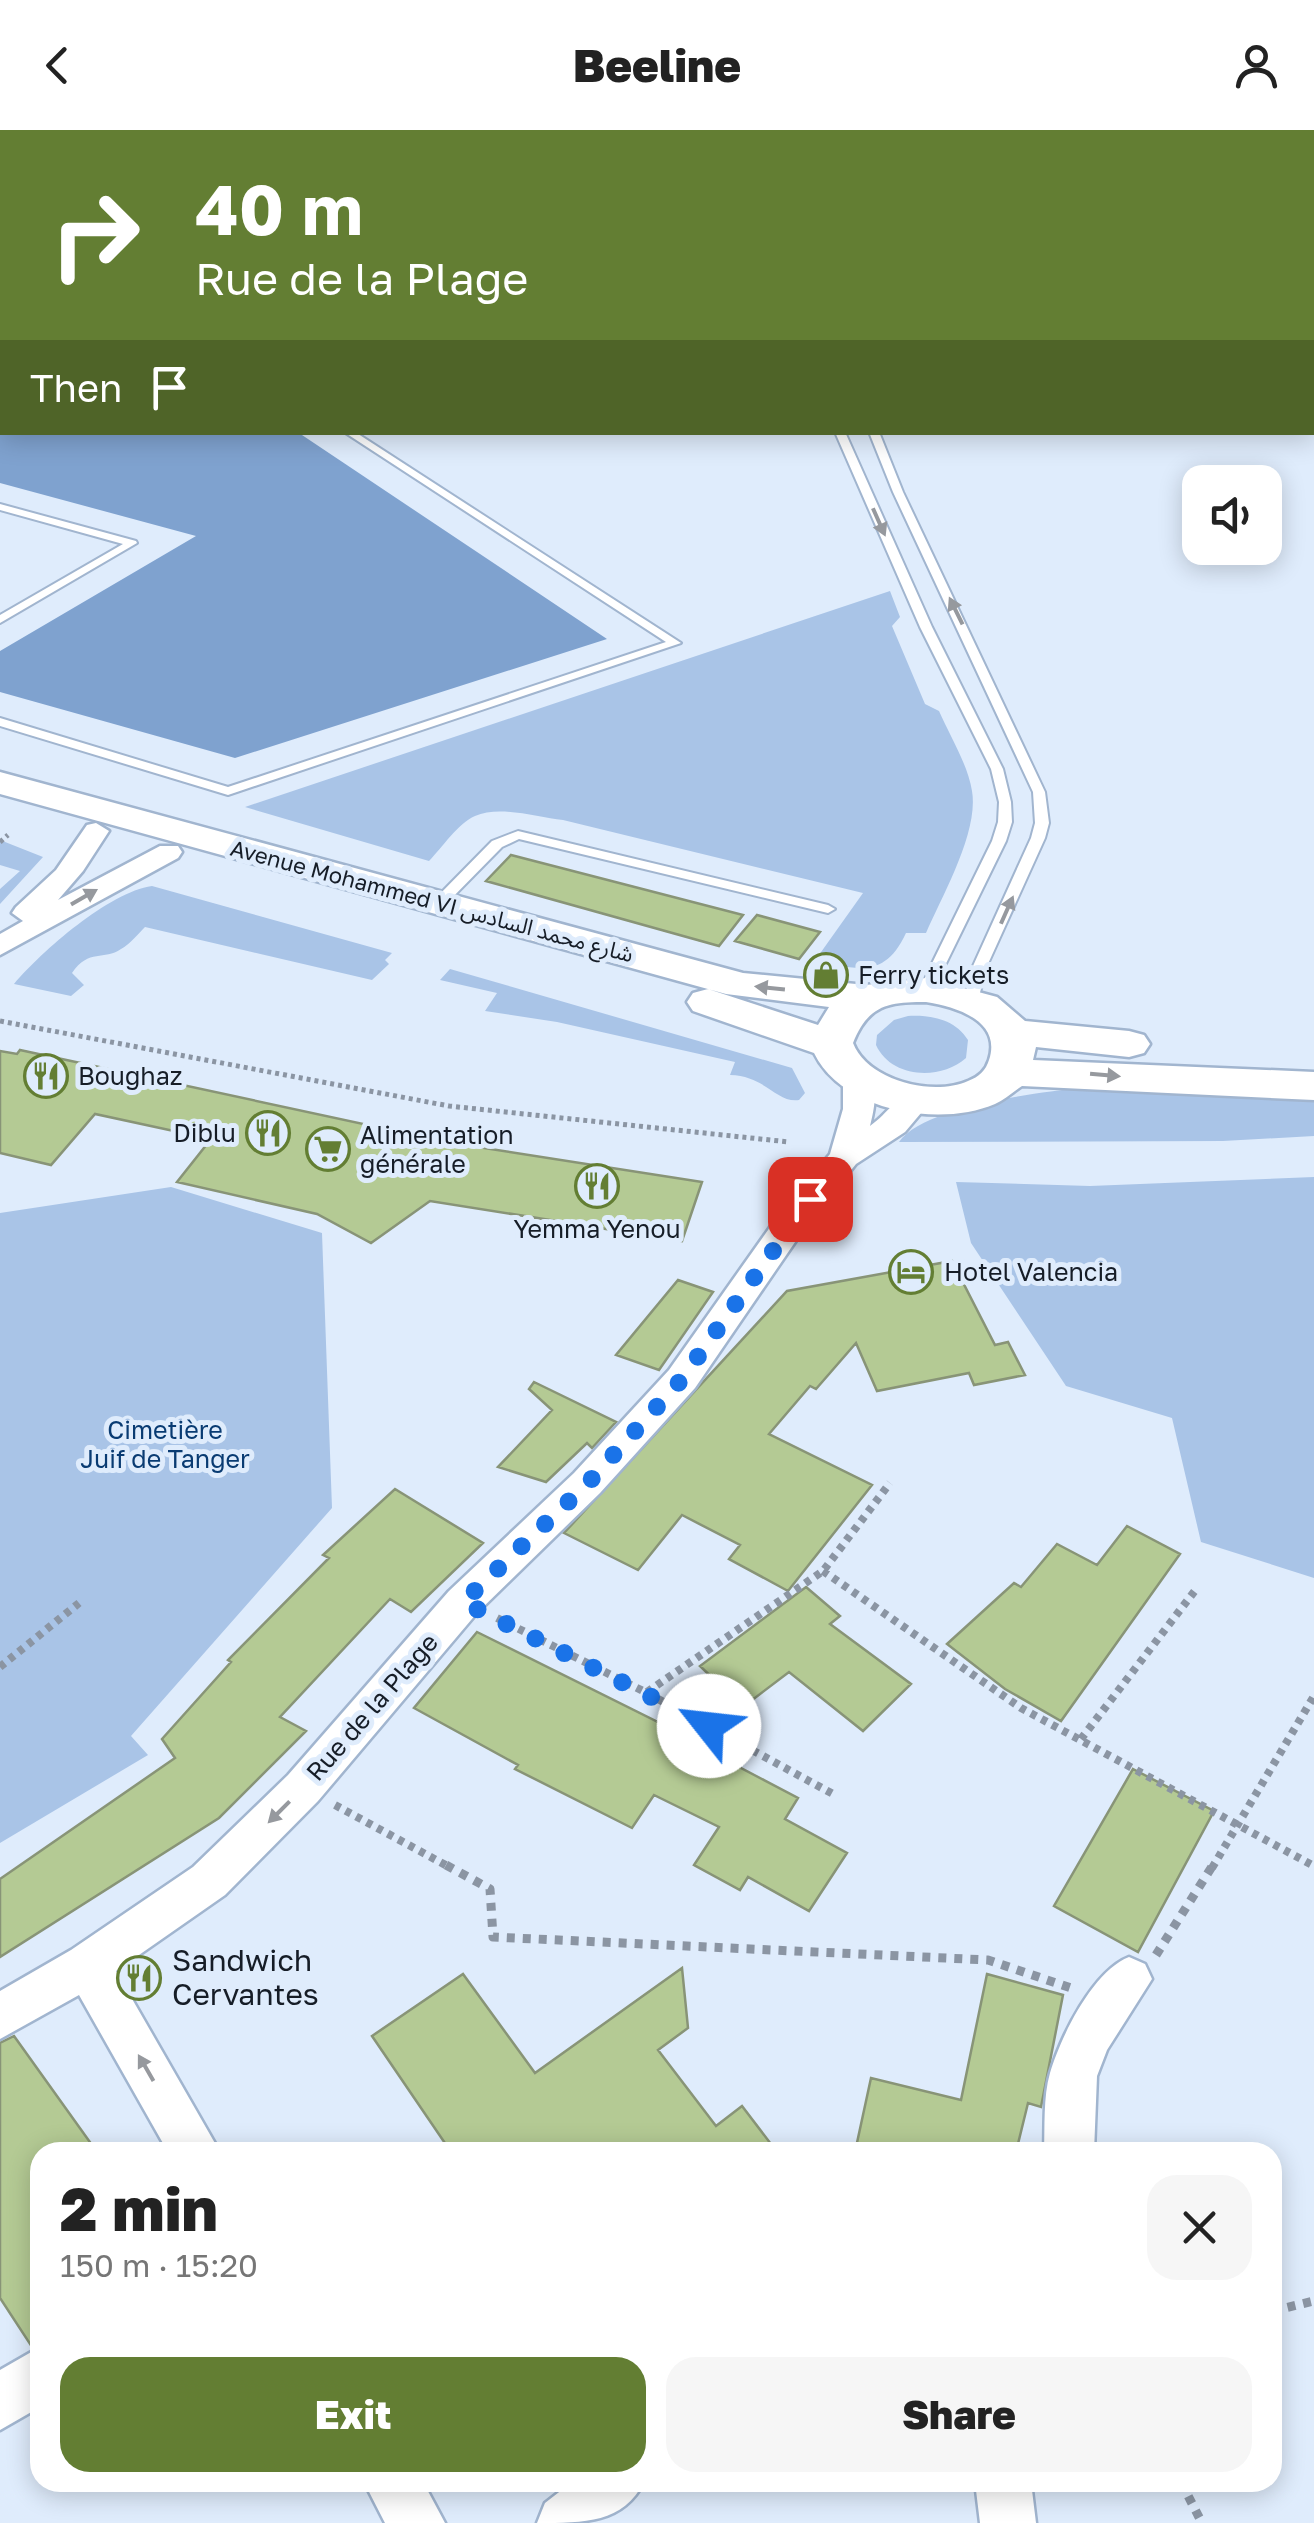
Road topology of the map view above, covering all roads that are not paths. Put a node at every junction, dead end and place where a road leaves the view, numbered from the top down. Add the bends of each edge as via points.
1 (353, 435) edge
2 (841, 435) edge
3 (875, 435) edge
4 (0, 507) edge
5 (0, 620) edge
6 (0, 722) edge
7 (0, 783) edge
8 (4, 820) edge
9 (96, 831) junction
10 (169, 852) junction
11 (438, 904) junction
12 (828, 908) dead end
13 (0, 932) edge
14 (0, 946) edge
15 (926, 990) junction
16 (867, 998) junction
17 (970, 1000) junction
18 (1009, 1052) junction
19 (1314, 1055) edge
20 (845, 1062) junction
21 (1314, 1086) edge
22 (916, 1100) junction
23 (845, 1157) junction
24 (87, 1965) junction
25 (1120, 1990) road end
26 (0, 2017) edge
27 (189, 2142) edge
28 (1070, 2142) edge
29 (30, 2381) edge
30 (0, 2403) edge
31 (397, 2492) edge
32 (604, 2492) edge
33 (1004, 2492) edge
34 (416, 2523) edge
35 (564, 2523) edge
36 (1008, 2523) edge

1 - 6 lane via 675,643 228,791
2 -> 15 lane via 1005,802 999,840
17 -> 3 lane via 1038,838 1039,792
4 - 5 lane via 132,543
7 - 11 main road, Avenue Mohammed VI شارع محمد السادس
8 - 9 main road, Avenue Mohammed VI شارع محمد السادس
9 - 10 main road, Avenue Mohammed VI شارع محمد السادس
9 - 13 street via 80,861 46,898
14 -> 10 street
10 - 20 main road, Avenue Mohammed VI شارع محمد السادس via 728,1008
11 - 12 lane via 497,844 518,836
16 -> 11 main road, Avenue Mohammed VI شارع محمد السادس via 741,985
15 - 16 main road
15 - 17 main road
16 - 20 main road via 837,1023
17 - 18 main road via 995,1014
18 - 19 main road
18 -> 21 main road
18 - 22 main road via 971,1095
20 - 22 main road via 884,1092
20 - 23 street via 859,1108
22 - 23 street via 894,1125
23 -> 24 street, Rue de la Plage via 792,1220 682,1379 588,1483 463,1602 303,1788 209,1881
24 - 26 street, Rue de la Plage
27 -> 24 street
25 - 28 street via 1088,2037 1073,2076
29 - 30 street
31 - 34 street
32 - 35 street
33 - 36 street

